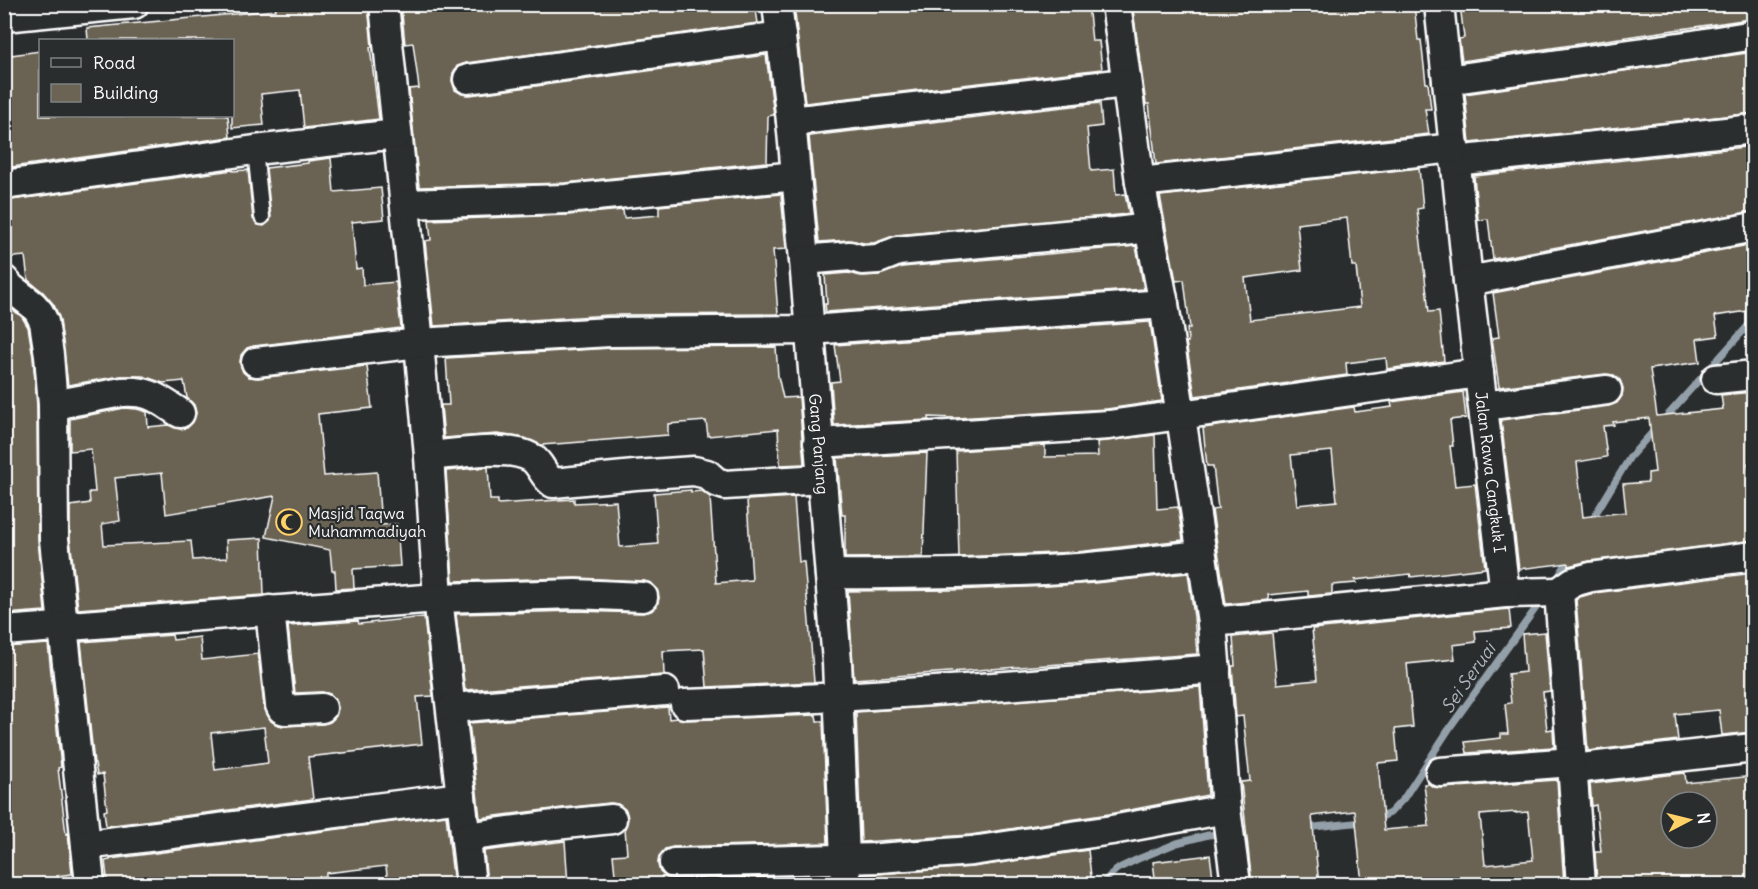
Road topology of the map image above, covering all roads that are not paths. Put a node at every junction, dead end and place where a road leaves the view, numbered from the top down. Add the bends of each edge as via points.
1 (135, 4) edge
2 (384, 4) edge
3 (777, 4) edge
4 (1116, 4) edge
5 (1439, 4) edge
6 (4, 17) edge
7 (1754, 35) edge
8 (781, 36) junction
9 (468, 79) dead end
10 (1447, 80) junction
11 (1126, 83) junction
12 (791, 121) junction
13 (1754, 129) edge
14 (397, 134) junction
15 (255, 150) junction
16 (1455, 155) junction
17 (796, 176) junction
18 (1140, 182) junction
19 (4, 185) edge
20 (405, 204) junction
21 (262, 217) dead end
22 (1754, 227) edge
23 (1149, 228) junction
24 (804, 260) junction
25 (4, 280) edge
26 (1468, 281) junction
27 (1164, 304) junction
28 (810, 330) junction
29 (419, 343) junction
30 (256, 362) dead end
31 (1479, 373) junction
32 (1754, 375) edge
33 (1716, 379) dead end
34 (1607, 390) dead end
35 (53, 405) junction
36 (1483, 406) junction
37 (180, 413) dead end
38 (1182, 416) junction
39 (818, 443) junction
40 (429, 456) junction
41 (822, 479) junction
42 (1202, 555) junction
43 (1754, 556) edge
44 (830, 574) junction
45 (1551, 592) junction
46 (1505, 593) junction
47 (643, 597) dead end
48 (438, 598) junction
49 (270, 610) junction
50 (1212, 622) junction
51 (64, 625) junction
52 (4, 630) edge
53 (1216, 669) junction
54 (837, 698) junction
55 (322, 708) dead end
56 (452, 708) junction
57 (1754, 748) edge
58 (1573, 766) junction
59 (1440, 772) dead end
60 (461, 796) junction
61 (1227, 814) junction
62 (612, 819) dead end
63 (466, 837) junction
64 (87, 845) junction
65 (674, 863) dead end
66 (844, 871) edge
67 (90, 885) edge
68 (471, 885) edge
69 (1236, 885) edge
70 (1581, 885) edge

1 - 6 street
2 - 14 street
3 - 8 street, Gang Panjang
4 - 11 street
5 - 10 street, Jalan Rawa Cangkuk I
7 - 10 street
8 - 9 street
8 - 12 street, Gang Panjang
10 - 16 street, Jalan Rawa Cangkuk I
11 - 12 street
11 - 18 street
12 - 17 street, Gang Panjang
13 - 16 street
14 - 15 street
14 - 20 street
15 - 19 street
15 - 21 lane
16 - 18 street
16 - 26 street, Jalan Rawa Cangkuk I
17 - 20 street via 566,199
17 - 24 street, Gang Panjang
18 - 23 street
20 - 29 street
22 - 26 street
23 - 24 street via 898,251 878,259 850,256
23 - 27 street
24 - 28 street, Gang Panjang
25 - 35 street via 33,305 44,322
26 - 31 street, Jalan Rawa Cangkuk I
27 - 28 street
27 - 38 street
28 - 29 street via 610,332
28 - 39 street, Gang Panjang
29 - 30 street
29 - 40 street
31 - 36 street, Jalan Rawa Cangkuk I
31 - 38 street
32 - 33 street
34 - 36 street
35 - 37 street via 133,391 151,395
35 - 51 street via 54,539
36 - 46 street, Jalan Rawa Cangkuk I
38 - 39 street via 1109,425
38 - 42 street
39 - 41 street, Gang Panjang
40 - 41 street via 504,450 527,455 553,483 694,471 725,485
40 - 48 street
41 - 44 street, Gang Panjang
42 - 44 street via 1080,568
42 - 50 street
43 - 45 street via 1591,577
44 - 54 street, Gang Panjang
45 - 46 street
45 - 58 street
46 - 50 street
47 - 48 street via 576,594
48 - 49 street
48 - 56 street
49 - 51 street
49 - 55 street via 282,709
50 - 53 street
51 - 52 street
51 - 64 street
53 - 54 street
53 - 61 street
54 - 56 street via 675,697
54 - 66 street, Gang Panjang
56 - 60 street
57 - 58 street
58 - 59 street
58 - 70 street
60 - 63 street
60 - 64 street
61 - 66 street via 972,851 879,858
61 - 69 street
62 - 63 street
63 - 68 street
64 - 67 street
65 - 66 street

